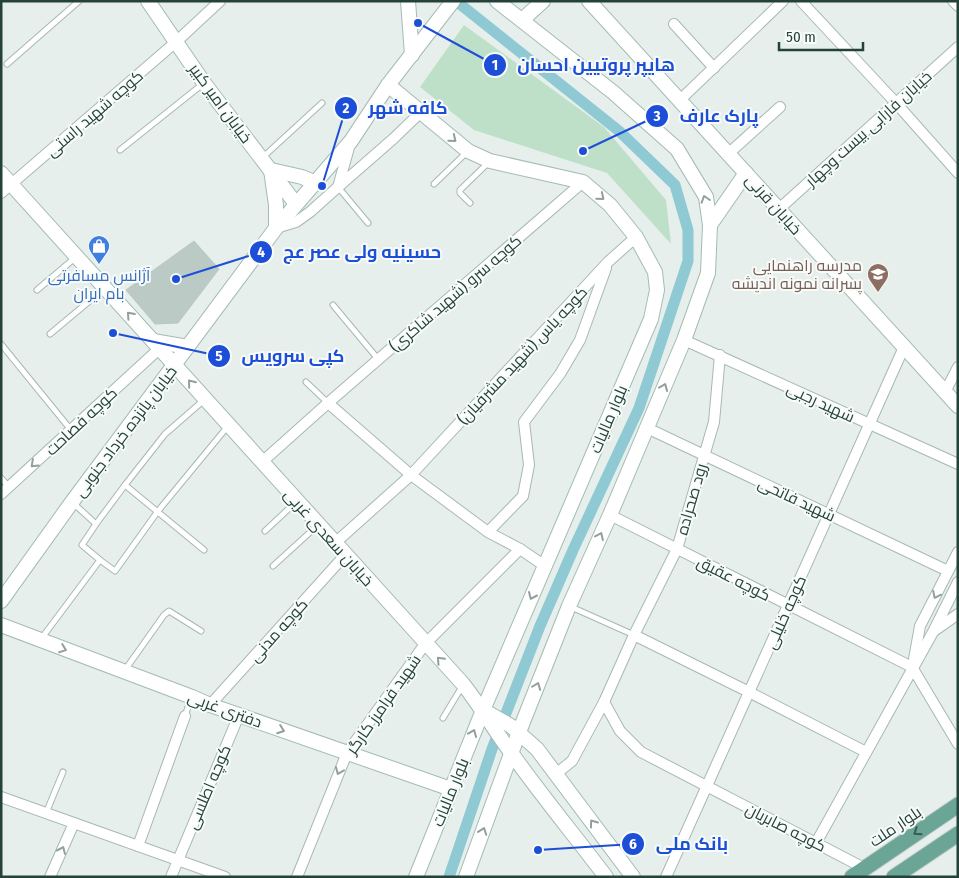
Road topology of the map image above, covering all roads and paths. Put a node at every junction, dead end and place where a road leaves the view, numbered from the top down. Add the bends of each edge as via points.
1 (80, 1) edge
2 (148, 1) edge
3 (220, 1) edge
4 (408, 1) edge
5 (496, 1) edge
6 (543, 1) edge
7 (590, 1) edge
8 (783, 1) edge
9 (801, 1) edge
10 (954, 1) edge
11 (450, 5) edge
12 (958, 6) edge
13 (522, 20) junction
14 (674, 24) dead end
15 (177, 42) junction
16 (958, 47) edge
17 (412, 55) junction
18 (7, 64) dead end
19 (714, 68) junction
20 (204, 83) junction
21 (384, 91) junction
22 (680, 100) junction
23 (896, 103) junction
24 (322, 104) dead end
25 (780, 107) dead end
26 (420, 113) junction
27 (351, 141) junction
28 (120, 150) dead end
29 (468, 151) junction
30 (728, 154) junction
31 (262, 159) junction
32 (490, 161) junction
33 (271, 170) junction
34 (1, 173) edge
35 (746, 173) junction
36 (958, 173) edge
37 (583, 182) junction
38 (316, 183) junction
39 (434, 184) dead end
40 (6, 188) edge
41 (338, 188) junction
42 (470, 203) dead end
43 (296, 204) junction
44 (779, 209) junction
45 (368, 223) dead end
46 (710, 225) junction
47 (276, 228) junction
48 (636, 237) junction
49 (77, 256) junction
50 (608, 262) junction
51 (105, 288) junction
52 (37, 290) dead end
53 (333, 305) dead end
54 (50, 334) dead end
55 (684, 340) junction
56 (1, 344) edge
57 (156, 344) junction
58 (188, 347) junction
59 (904, 347) junction
60 (720, 355) junction
61 (378, 359) junction
62 (175, 364) junction
63 (958, 367) edge
64 (306, 382) dead end
65 (945, 392) junction
66 (205, 400) junction
67 (328, 403) junction
68 (958, 406) edge
69 (228, 425) junction
70 (869, 425) junction
71 (647, 428) junction
72 (70, 430) junction
73 (703, 455) junction
74 (262, 462) junction
75 (958, 464) edge
76 (411, 475) junction
77 (1, 478) edge
78 (125, 486) junction
79 (5, 490) edge
80 (297, 501) junction
81 (72, 502) junction
82 (158, 511) junction
83 (829, 514) junction
84 (610, 515) junction
85 (96, 524) junction
86 (319, 524) junction
87 (265, 531) dead end
88 (488, 532) junction
89 (335, 543) junction
90 (677, 549) junction
91 (204, 550) dead end
92 (520, 550) junction
93 (958, 552) edge
94 (346, 554) junction
95 (100, 560) junction
96 (273, 566) dead end
97 (545, 566) junction
98 (948, 571) junction
99 (958, 582) edge
100 (1, 601) edge
101 (788, 605) junction
102 (569, 606) junction
103 (958, 614) edge
104 (1, 625) edge
105 (201, 631) dead end
106 (933, 632) junction
107 (634, 635) junction
108 (40, 640) junction
109 (425, 644) junction
110 (912, 667) junction
111 (124, 672) junction
112 (463, 684) junction
113 (749, 692) junction
114 (192, 696) junction
115 (604, 702) junction
116 (210, 705) junction
117 (483, 710) junction
118 (239, 715) junction
119 (185, 716) joint
120 (443, 718) dead end
121 (495, 722) junction
122 (515, 729) junction
123 (958, 744) edge
124 (508, 748) junction
125 (866, 752) junction
126 (347, 753) junction
127 (64, 772) dead end
128 (557, 773) junction
129 (532, 781) junction
130 (501, 782) junction
131 (707, 786) junction
132 (451, 789) junction
133 (1, 797) edge
134 (958, 805) edge
135 (46, 813) junction
136 (74, 823) junction
137 (958, 834) edge
138 (816, 843) junction
139 (138, 846) junction
140 (178, 860) junction
141 (858, 873) edge
142 (50, 877) edge
143 (171, 877) edge
144 (225, 877) edge
145 (297, 877) edge
146 (416, 877) edge
147 (466, 877) edge
148 (606, 877) edge
149 (633, 877) edge
150 (666, 877) edge
151 (894, 877) edge

1 - 18 lane
2 - 15 street, خیابان امیر کبیر
3 - 15 street, کوچه شهید راستی
4 - 17 street
5 - 13 street
6 - 13 street
7 - 22 street, خیابان قرنی
8 - 19 street
9 - 23 street
10 - 12 street
11 - 17 street, خیابان پانزده خرداد جنوبی
46 -> 13 street via 706,197 677,149 614,93
14 - 19 street
15 - 20 street, خیابان امیر کبیر
15 - 40 street, کوچه شهید راستی
16 - 23 street, خیابان فارابی بیست وچهار
17 - 21 street, خیابان پانزده خرداد جنوبی
19 - 22 street
20 - 28 lane
20 - 31 street, خیابان امیر کبیر
21 - 26 street, بلوار مالیات
21 - 27 street, خیابان پانزده خرداد جنوبی
22 - 30 street, خیابان قرنی
23 - 36 street
23 - 44 street, خیابان فارابی بیست وچهار
24 - 31 lane
25 - 30 street
26 -> 29 street, بلوار مالیات
26 - 41 street
27 - 38 street, خیابان پانزده خرداد جنوبی
27 - 41 street
29 - 32 street, بلوار مالیات
29 - 39 lane
30 - 35 street, خیابان قرنی
31 - 33 street, خیابان امیر کبیر
32 - 37 street, بلوار مالیات
32 - 42 lane via 460,190
33 - 38 street
33 - 43 street, خیابان امیر کبیر
33 - 47 street
34 - 40 street, خیابان سعدی غربی
35 - 44 street, خیابان قرنی
35 - 46 street
37 -> 48 street, بلوار مالیات via 610,205
37 - 61 street, کوچه سرو (شهید شاکری)
38 - 43 street, خیابان پانزده خرداد جنوبی
40 - 49 street, خیابان سعدی غربی
41 - 45 lane
41 - 47 street via 296,222
43 - 47 street, خیابان پانزده خرداد جنوبی
44 - 59 street, خیابان قرنی
46 - 55 street via 708,274
47 - 58 street, خیابان پانزده خرداد جنوبی
48 - 50 street, کوچه یاس (شهید مشرفیان)
48 - 97 street, بلوار مالیات via 655,272 657,290 651,319
49 - 51 street, خیابان سعدی غربی
49 - 52 lane
50 - 76 street, کوچه یاس (شهید مشرفیان)
50 - 88 street via 580,340 560,374 524,422 529,465 523,496
51 - 54 lane
57 -> 51 street, خیابان سعدی غربی
53 - 61 lane
55 - 60 street, شهید رجبی
71 -> 55 street
56 - 72 lane
57 - 58 street
57 - 62 street, خیابان سعدی غربی
57 - 72 street, کوچه فصاحت
58 - 62 street, خیابان پانزده خرداد جنوبی
59 - 65 street, خیابان قرنی
59 - 70 street, کوچه خلیلی
60 - 70 street, شهید رجبی
60 - 73 street, رود صحراده via 714,422
61 - 67 street, کوچه سرو (شهید شاکری)
66 -> 62 street, خیابان سعدی غربی
62 - 81 street, خیابان پانزده خرداد جنوبی
63 - 65 street
64 - 67 lane
65 - 68 street, خیابان قرنی
66 - 69 street, خیابان سعدی غربی
66 - 78 lane via 165,434
67 - 74 street, کوچه سرو (شهید شاکری)
67 - 76 street
69 - 74 street, خیابان سعدی غربی
69 - 82 lane
70 - 75 street, شهید رجبی
70 - 83 street, کوچه خلیلی
71 - 73 street, شهید فاتحی
71 - 84 street
72 -> 79 street, کوچه فصاحت
73 - 83 street, شهید فاتحی
73 - 90 street, رود صحراده
74 - 80 street, خیابان سعدی غربی
76 - 88 street
76 - 89 street, کوچه یاس (شهید مشرفیان)
77 - 79 lane
78 - 82 lane
78 - 85 lane
80 - 86 street, خیابان سعدی غربی
80 - 87 lane
81 - 85 lane
81 - 100 street, خیابان پانزده خرداد جنوبی
82 - 91 lane
82 - 95 lane via 114,572
83 - 98 street, شهید فاتحی
83 - 101 street, کوچه خلیلی
84 - 90 street, کوچه عقیق
102 -> 84 street
85 - 95 lane via 82,545
86 - 89 street, خیابان سعدی غربی
86 - 96 lane
88 - 92 street
89 - 94 street, خیابان سعدی غربی
90 - 101 street, کوچه عقیق
90 - 107 street, رود صحراده
92 - 97 street
92 - 109 street, شهید فرامرز کارگر
93 - 98 street
94 - 109 street, خیابان سعدی غربی
94 - 116 street, کوچه مدنی
95 - 108 lane
97 -> 117 street, بلوار مالیات
98 -> 110 street via 920,626
99 - 106 street
101 - 110 street, کوچه عقیق
101 - 113 street, کوچه خلیلی
102 - 107 lane
122 -> 102 street
103 - 106 street
104 - 108 street, دفتری غربی
105 - 111 lane via 169,611
106 - 110 street
107 - 113 street
107 - 115 street, رود صحراده
108 -> 111 street, دفتری غربی
112 -> 109 street, خیابان سعدی غربی
109 - 126 street, شهید فرامرز کارگر
110 - 123 street
110 - 125 street
111 - 114 street, دفتری غربی
112 - 117 street, خیابان سعدی غربی
112 - 120 lane
113 - 125 street
113 - 131 street, کوچه خلیلی
114 - 116 street, دفتری غربی
114 - 119 lane
115 - 128 street, رود صحراده via 572,760
115 - 131 street, کوچه صابریان via 620,731 641,752
116 - 118 street, دفتری غربی
117 - 121 street
132 -> 117 street, بلوار مالیات
118 -> 126 street, دفتری غربی
118 - 140 street, کوچه اطلسی
119 - 139 street
121 - 122 street
121 - 124 street
122 - 124 street
122 - 128 street
124 - 129 street
124 - 130 street
125 - 138 street
126 - 132 street, دفتری غربی
126 -> 145 street, شهید فرامرز کارگر
127 - 135 lane
149 -> 128 street
129 - 130 street via 518,777
129 - 148 street
147 -> 130 street
131 - 138 street, کوچه صابریان
131 - 150 street, کوچه خلیلی
132 - 146 street, بلوار مالیات
133 - 135 street
134 -> 141 main road, بلوار ملت
135 - 136 street
136 - 139 street
142 -> 136 street
137 - 151 main road
138 - 141 street, کوچه صابریان
139 - 140 street
140 - 143 street, کوچه اطلسی
140 - 144 street

